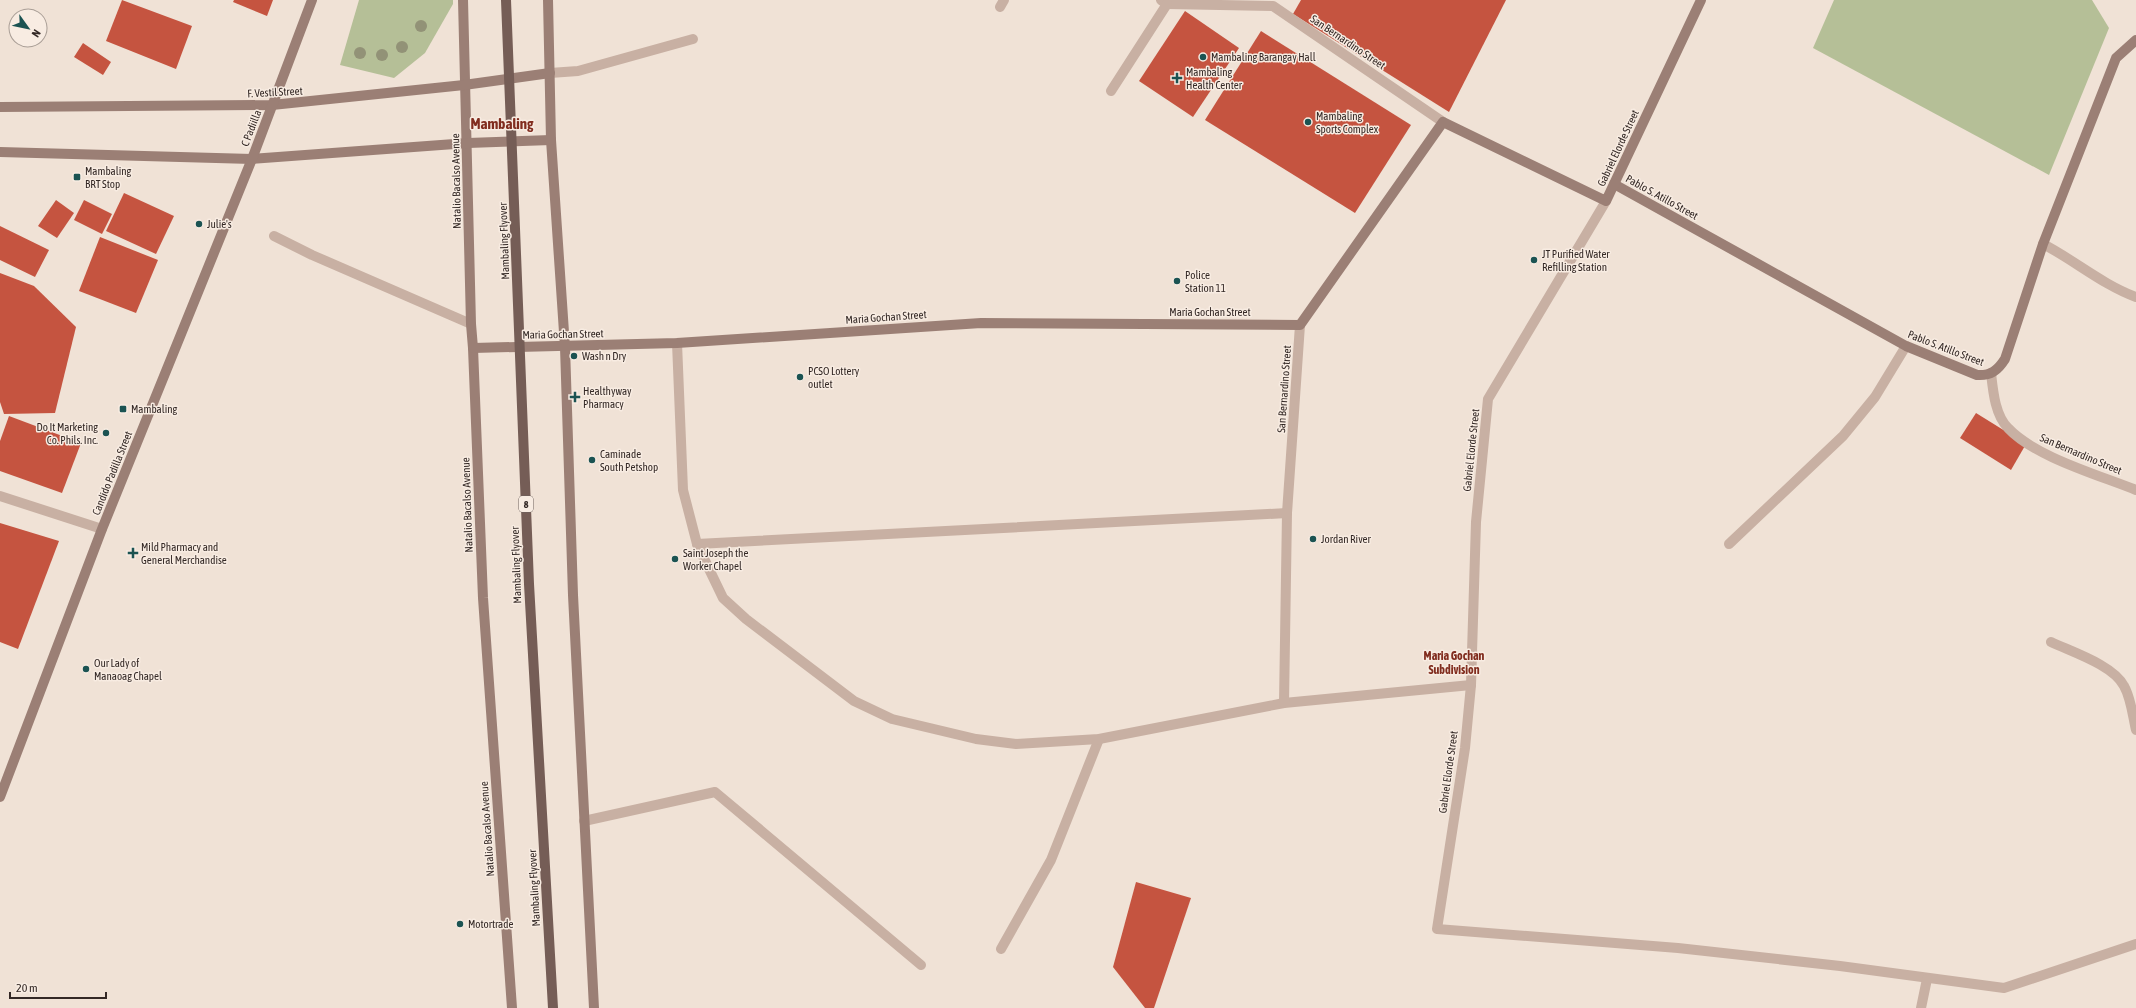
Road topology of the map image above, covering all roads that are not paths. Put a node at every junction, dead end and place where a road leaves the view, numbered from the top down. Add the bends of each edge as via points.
1 (312, 0) edge
2 (463, 0) edge
3 (506, 0) edge
4 (548, 0) edge
5 (1700, 0) edge
6 (1164, 2) edge
7 (1275, 3) edge
8 (693, 39) dead end
9 (2136, 40) edge
10 (550, 73) junction
11 (464, 85) junction
12 (1111, 91) dead end
13 (272, 105) junction
14 (0, 107) edge
15 (1443, 122) junction
16 (550, 140) junction
17 (468, 143) junction
18 (0, 152) edge
19 (252, 159) junction
20 (1614, 184) junction
21 (1606, 201) junction
22 (274, 236) dead end
23 (2043, 244) junction
24 (2136, 297) edge
25 (471, 324) junction
26 (1300, 325) junction
27 (677, 343) junction
28 (565, 346) junction
29 (1906, 346) junction
30 (474, 348) junction
31 (1991, 373) junction
32 (2136, 490) edge
33 (0, 496) edge
34 (1287, 514) junction
35 (102, 529) junction
36 (697, 544) junction
37 (1730, 544) dead end
38 (2051, 642) dead end
39 (1471, 684) junction
40 (1284, 703) junction
41 (2136, 730) edge
42 (1099, 739) junction
43 (0, 796) edge
44 (584, 821) junction
45 (2136, 944) edge
46 (1001, 949) dead end
47 (921, 965) dead end
48 (1927, 978) junction
49 (512, 1008) edge
50 (553, 1008) edge
51 (594, 1008) edge
52 (1921, 1008) edge

1 - 13 main road, C Padiilla
2 - 11 main road, Natalio Bacalso Avenue
3 - 50 main road, Mambaling Flyover / 8, bridge via 529,584
4 - 10 main road
5 - 20 main road, Gabriel Elorde Street
6 - 7 street, San Bernardino Street
6 - 12 street
7 - 15 street, San Bernardino Street
8 - 10 street via 578,71
9 - 23 main road, Pablo S. Atillo Street via 2116,58
10 - 11 main road, F. Vestil Street
10 - 16 main road
11 - 13 main road, F. Vestil Street
11 - 17 main road, Natalio Bacalso Avenue
13 - 14 main road, F. Vestil Street
13 - 19 main road, C Padiilla
15 - 21 main road, San Bernardino Street
15 - 26 main road
16 - 17 main road
16 - 28 main road
17 - 19 main road
17 - 25 main road, Natalio Bacalso Avenue
18 - 19 main road
19 - 35 main road, Candido Padilla Street
20 - 21 main road, Gabriel Elorde Street
20 - 29 main road, Pablo S. Atillo Street
21 - 39 street, Gabriel Elorde Street via 1488,400 1476,522
22 - 25 street
23 - 24 street
23 - 31 main road, Pablo S. Atillo Street via 2005,359
25 - 30 main road, Natalio Bacalso Avenue
26 - 27 main road, Maria Gochan Street via 981,323
26 - 34 street, San Bernardino Street
27 - 28 main road, Maria Gochan Street
27 - 36 street via 683,490
28 - 30 main road, Maria Gochan Street
28 - 44 main road via 572,595
29 - 31 main road, Pablo S. Atillo Street via 1977,375
29 - 37 street via 1875,397 1842,436
30 - 49 main road, Natalio Bacalso Avenue via 483,598
31 - 32 street, San Bernardino Street via 1994,397 2007,428 2038,450
33 - 35 street
34 - 36 street
34 - 40 street, San Bernardino Street
35 - 43 main road, Candido Padilla Street
36 - 42 street via 723,598 746,619 854,701 892,719 976,739 1016,744
38 - 41 street via 2099,665 2120,679 2125,687
39 - 40 street
39 - 48 street, Gabriel Elorde Street via 1465,748 1437,930 1678,948
40 - 42 street
42 - 46 street via 1051,860
44 - 47 street via 715,792
44 - 51 main road
45 - 48 street via 2004,988
48 - 52 street

